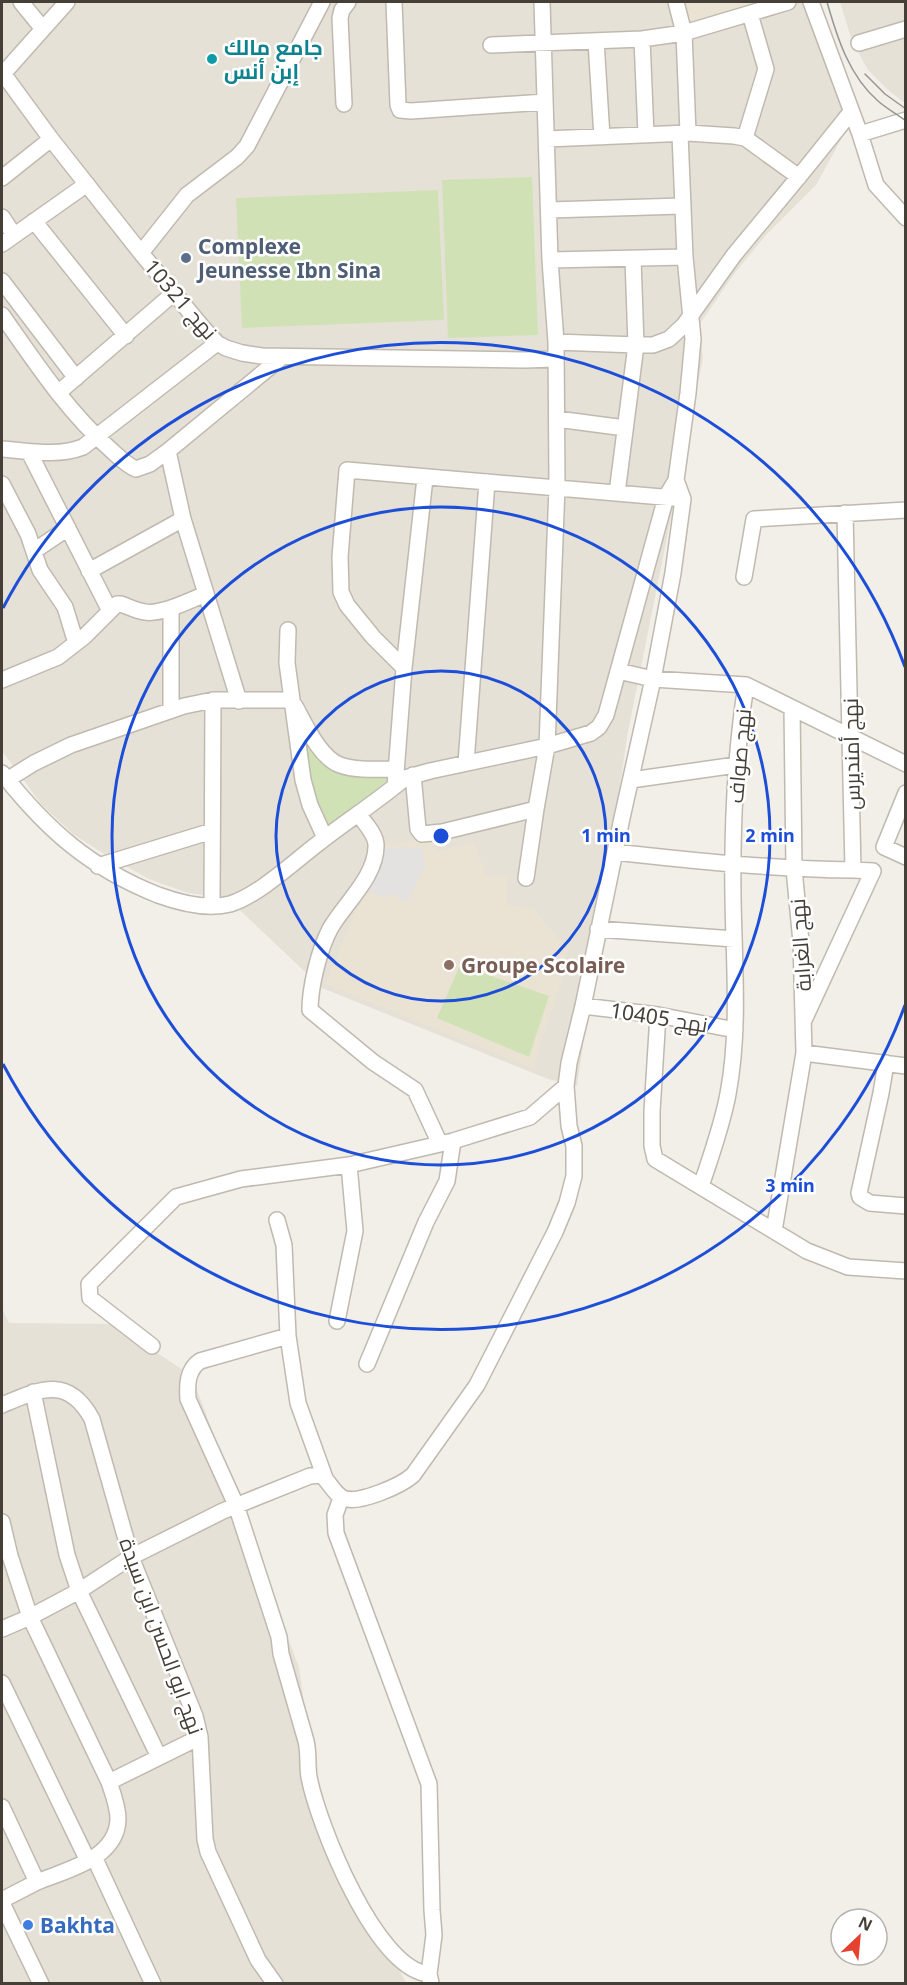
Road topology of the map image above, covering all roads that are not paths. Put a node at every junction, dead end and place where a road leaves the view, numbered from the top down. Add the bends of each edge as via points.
1 (21, 2) edge
2 (67, 2) edge
3 (322, 2) edge
4 (348, 2) edge
5 (394, 2) edge
6 (542, 2) edge
7 (676, 2) edge
8 (788, 2) edge
9 (811, 2) edge
10 (750, 14) junction
11 (44, 29) junction
12 (906, 29) edge
13 (684, 33) junction
14 (642, 39) junction
15 (596, 40) junction
16 (543, 43) junction
17 (859, 43) dead end
18 (491, 45) dead end
19 (2, 73) edge
20 (545, 102) junction
21 (344, 105) dead end
22 (851, 111) junction
23 (904, 122) edge
24 (684, 133) junction
25 (860, 134) junction
26 (646, 135) junction
27 (602, 137) junction
28 (745, 138) junction
29 (51, 139) junction
30 (547, 139) junction
31 (781, 165) junction
32 (800, 177) junction
33 (2, 178) edge
34 (87, 183) junction
35 (789, 189) junction
36 (682, 206) junction
37 (549, 210) junction
38 (2, 218) edge
39 (906, 218) edge
40 (34, 221) junction
41 (8, 240) edge
42 (141, 253) junction
43 (685, 257) junction
44 (633, 259) junction
45 (550, 260) junction
46 (2, 281) edge
47 (174, 293) junction
48 (2, 315) edge
49 (690, 316) junction
50 (8, 336) edge
51 (126, 336) junction
52 (555, 342) junction
53 (217, 343) junction
54 (636, 345) junction
55 (282, 357) junction
56 (555, 359) junction
57 (76, 378) junction
58 (58, 393) junction
59 (557, 419) junction
60 (625, 428) junction
61 (97, 438) junction
62 (2, 449) edge
63 (168, 451) junction
64 (29, 452) junction
65 (425, 478) junction
66 (676, 480) junction
67 (487, 482) junction
68 (2, 484) edge
69 (557, 487) junction
70 (617, 493) junction
71 (666, 497) junction
72 (683, 499) junction
73 (906, 510) edge
74 (845, 513) junction
75 (183, 519) junction
76 (68, 528) junction
77 (34, 551) junction
78 (89, 571) junction
79 (744, 577) dead end
80 (206, 594) junction
81 (171, 608) junction
82 (110, 611) junction
83 (288, 630) dead end
84 (76, 643) junction
85 (404, 668) junction
86 (618, 672) junction
87 (653, 679) junction
88 (2, 680) edge
89 (746, 685) junction
90 (213, 700) junction
91 (291, 700) junction
92 (239, 701) junction
93 (792, 708) junction
94 (171, 709) junction
95 (851, 735) junction
96 (548, 746) junction
97 (466, 764) junction
98 (906, 764) edge
99 (736, 765) junction
100 (396, 769) junction
101 (413, 775) junction
102 (4, 777) edge
103 (631, 780) junction
104 (395, 786) junction
105 (906, 793) edge
106 (536, 809) junction
107 (358, 814) junction
108 (212, 831) junction
109 (325, 838) junction
110 (884, 847) junction
111 (615, 852) junction
112 (906, 857) edge
113 (732, 865) junction
114 (98, 866) junction
115 (794, 869) junction
116 (853, 870) junction
117 (873, 871) junction
118 (526, 878) dead end
119 (212, 905) junction
120 (598, 929) junction
121 (734, 939) junction
122 (583, 1006) junction
123 (658, 1014) junction
124 (804, 1020) junction
125 (735, 1030) junction
126 (804, 1053) junction
127 (886, 1063) junction
128 (906, 1066) edge
129 (566, 1086) junction
130 (447, 1142) junction
131 (350, 1165) junction
132 (701, 1186) junction
133 (906, 1206) edge
134 (277, 1220) dead end
135 (774, 1231) junction
136 (906, 1271) edge
137 (337, 1321) dead end
138 (288, 1336) junction
139 (152, 1346) dead end
140 (367, 1364) dead end
141 (33, 1392) junction
142 (2, 1405) edge
143 (325, 1478) junction
144 (341, 1498) junction
145 (236, 1505) junction
146 (2, 1522) edge
147 (131, 1557) junction
148 (79, 1591) junction
149 (30, 1617) junction
150 (2, 1629) edge
151 (2, 1683) edge
152 (200, 1737) junction
153 (159, 1757) junction
154 (109, 1782) junction
155 (2, 1807) edge
156 (92, 1860) junction
157 (37, 1882) junction
158 (2, 1902) edge
159 (430, 1979) edge
160 (41, 1983) edge
161 (153, 1983) edge
162 (275, 1983) edge

1 - 11 street
2 - 11 street
3 - 42 street via 247,146 187,195
4 - 21 street via 340,21
5 - 20 street via 400,110
6 - 16 street
7 - 13 street
8 - 10 street
9 - 22 street
10 - 13 street
10 - 28 street via 766,69
11 - 19 street
12 - 17 street
13 - 14 street
13 - 24 street
14 - 15 street
14 - 26 street
15 - 16 street
15 - 27 street
16 - 18 street
16 - 20 street
19 - 29 street, نهج 10321
20 - 30 street
22 - 25 street
22 - 32 street
23 - 25 street
24 - 26 street
24 - 28 street
24 - 36 street
25 - 39 street via 876,185
26 - 27 street
27 - 30 street
28 - 31 street
29 - 33 street
29 - 34 street, نهج 10321
30 - 37 street
31 - 32 street
31 - 35 street
32 - 35 street
34 - 40 street
34 - 42 street, نهج 10321
35 - 49 street
36 - 37 street
36 - 43 street
37 - 45 street
38 - 41 street
40 - 41 street
40 - 51 street
42 - 47 street, نهج 10321
43 - 44 street
43 - 49 street
44 - 45 street
44 - 54 street
45 - 52 street
46 - 57 street
47 - 51 street
47 - 53 street, نهج 10321
48 - 50 street
49 - 54 street via 669,339 653,345
49 - 66 street via 693,353
50 - 58 street
51 - 57 street
52 - 54 street
52 - 56 street
53 - 55 street, نهج 10321 via 242,353
53 - 61 street
54 - 60 street
55 - 56 street, نهج 10321
55 - 63 street
56 - 59 street
57 - 58 street
58 - 61 street
59 - 60 street
59 - 69 street
60 - 70 street
61 - 63 street via 136,469
61 - 64 street via 72,451
62 - 64 street
63 - 75 street
64 - 76 street
65 - 67 street
65 - 85 street
65 - 85 street via 347,470 341,591 373,637
66 - 71 street
66 - 72 street
67 - 69 street
67 - 97 street
68 - 77 street
69 - 70 street
69 - 96 street
70 - 71 street
71 - 72 street
71 - 86 street
72 - 87 street
73 - 74 street
74 - 79 street via 754,519
74 - 95 street, نهج أمنديرس
75 - 78 street
75 - 80 street
76 - 77 street
76 - 78 street
77 - 84 street via 40,570 65,607
78 - 82 street
80 - 81 street
80 - 92 street
81 - 82 street via 147,612 119,604
81 - 94 street
82 - 84 street
83 - 91 street
84 - 88 street via 58,657
85 - 100 street
86 - 87 street, نهج صواف
86 - 96 street via 599,727
87 - 89 street, نهج صواف
87 - 103 street
89 - 93 street
89 - 99 street, نهج صواف
90 - 92 street
90 - 94 street
90 - 108 street
91 - 92 street
91 - 100 street via 313,738 333,762 353,768
91 - 109 street via 307,795
93 - 95 street
93 - 115 street, نهج الغرابة
94 - 102 street via 71,745
95 - 98 street
95 - 116 street, نهج أمنديرس
96 - 97 street
96 - 106 street
97 - 101 street
99 - 103 street
99 - 113 street, نهج صواف
100 - 104 street
101 - 104 street
101 - 106 street via 418,829 422,834
102 - 114 street via 33,812
103 - 111 street
104 - 107 street
105 - 110 street
106 - 118 street
107 - 109 street
107 - 130 street via 377,842 376,855 363,882 330,928 322,947 310,1010 373,1062 415,1090
108 - 114 street
108 - 119 street
109 - 119 street via 248,896 228,905
110 - 112 street
110 - 117 street
111 - 113 street
111 - 120 street
113 - 115 street
113 - 121 street, نهج صواف
114 - 119 street via 176,902
115 - 116 street
115 - 124 street, نهج الغرابة
116 - 117 street
117 - 124 street
120 - 121 street
120 - 122 street
121 - 125 street, نهج صواف
122 - 123 street, نهج 10405
122 - 129 street
123 - 125 street, نهج 10405
123 - 132 street via 653,1154 659,1163
124 - 126 street, نهج الغرابة
125 - 132 street, نهج صواف via 729,1092
126 - 127 street
126 - 135 street, نهج الغرابة
127 - 128 street
127 - 133 street via 859,1193 870,1203
129 - 130 street via 530,1117
129 - 144 street via 574,1146 574,1176 567,1203 477,1384 405,1483 359,1499
130 - 131 street
130 - 140 street via 447,1181
131 - 137 street via 355,1231
131 - 139 street via 241,1179 176,1197 89,1284 90,1298
132 - 135 street
134 - 138 street via 284,1245
135 - 136 street via 841,1265
138 - 143 street via 298,1403
138 - 145 street via 200,1361 190,1371 188,1399
141 - 142 street, نهج ابو الحسن ابن سيدة
141 - 147 street, نهج ابو الحسن ابن سيدة via 56,1389 72,1394 84,1404 92,1419
141 - 148 street via 67,1555
143 - 144 street
143 - 145 street via 310,1476
144 - 159 street via 335,1515 336,1533 429,1784 434,1935
145 - 147 street
145 - 159 street via 279,1637 309,1754 309,1776 318,1810 364,1913 392,1951
146 - 149 street
147 - 148 street
147 - 152 street, نهج ابو الحسن ابن سيدة
148 - 149 street
148 - 153 street
149 - 150 street
149 - 154 street
151 - 156 street
152 - 153 street
152 - 162 street, نهج ابو الحسن ابن سيدة via 208,1852 258,1960
153 - 154 street
154 - 156 street via 118,1821 107,1847
155 - 157 street
156 - 157 street
156 - 161 street
157 - 158 street
158 - 160 street

